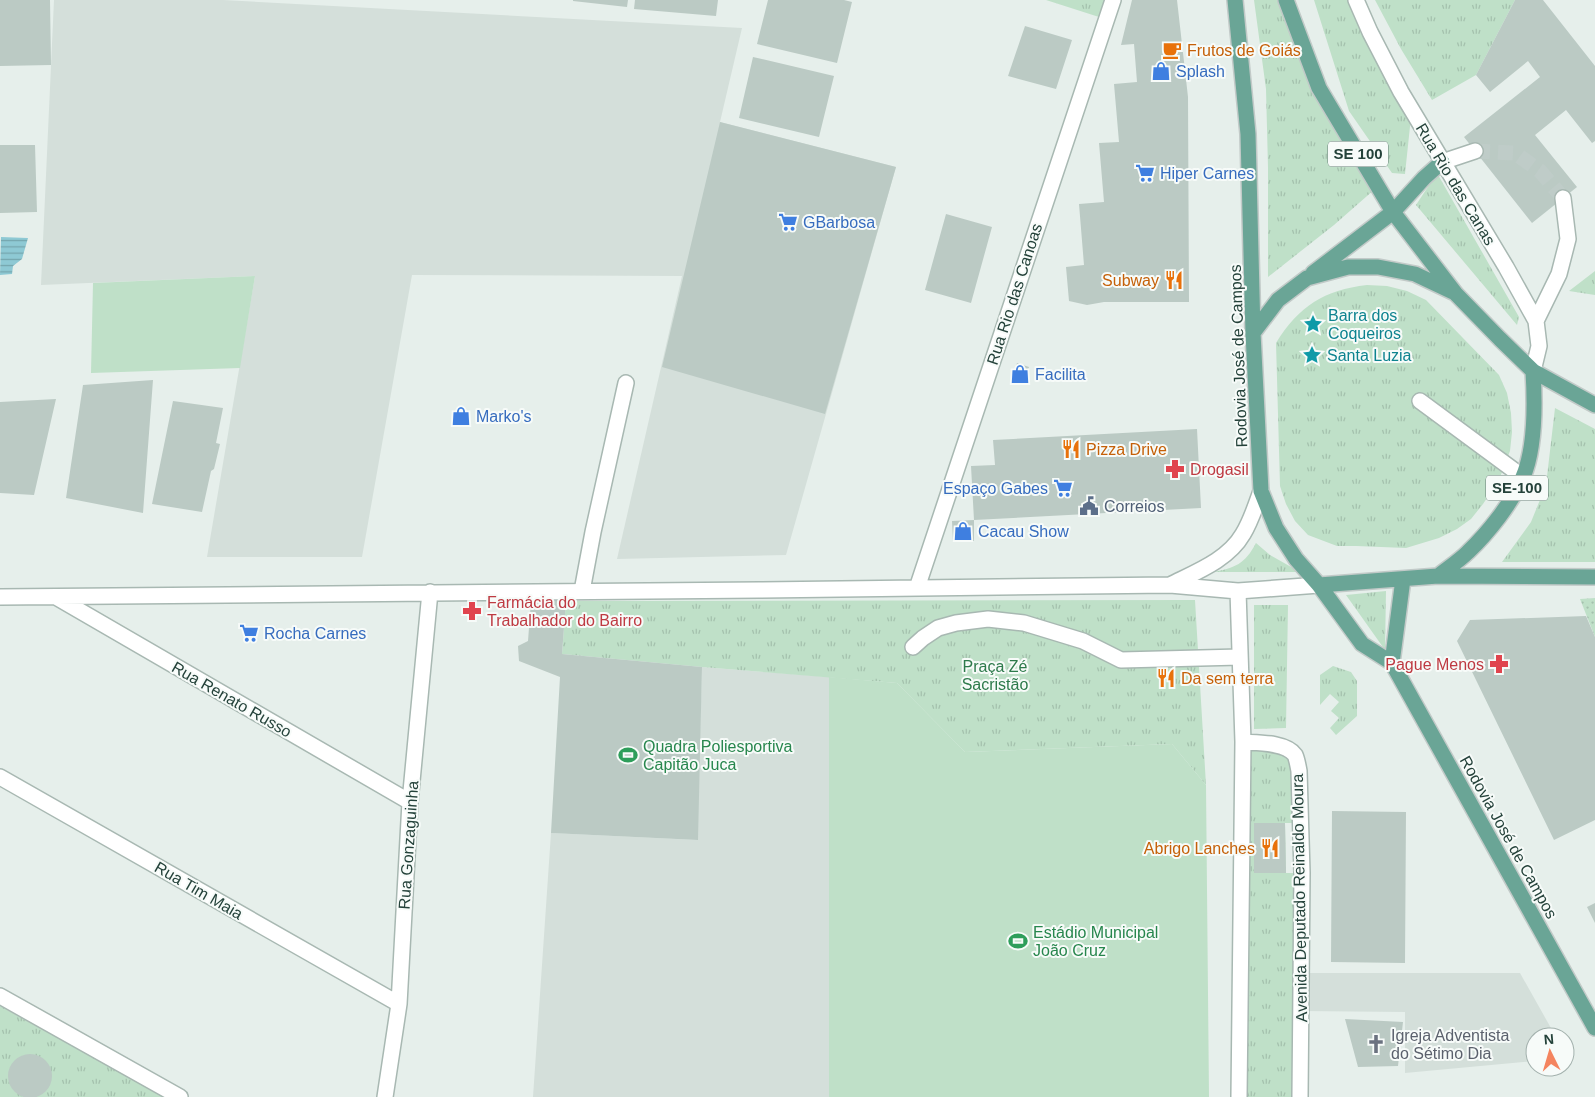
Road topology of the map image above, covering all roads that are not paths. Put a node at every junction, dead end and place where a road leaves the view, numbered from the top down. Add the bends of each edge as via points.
1 (1113, 0) edge
2 (1236, 0) edge
3 (1286, 0) edge
4 (1356, 0) edge
5 (1475, 151) tunnel mouth
6 (1442, 162) junction
7 (1563, 198) tunnel mouth
8 (1393, 212) junction
9 (1307, 278) junction
10 (1456, 294) junction
11 (1536, 320) junction
12 (1253, 333) junction
13 (1533, 371) junction
14 (626, 384) dead end
15 (1420, 401) dead end
16 (1595, 405) edge
17 (1523, 477) junction
18 (1261, 491) junction
19 (1438, 576) junction
20 (1595, 577) edge
21 (1403, 579) junction
22 (1170, 584) junction
23 (1319, 585) junction
24 (917, 588) junction
25 (582, 591) junction
26 (1238, 591) junction
27 (430, 592) junction
28 (55, 596) junction
29 (0, 597) edge
30 (914, 647) dead end
31 (1240, 656) junction
32 (1392, 663) junction
33 (1243, 742) junction
34 (0, 777) edge
35 (410, 802) junction
36 (0, 996) edge
37 (399, 1004) junction
38 (1595, 1028) edge
39 (180, 1097) edge
40 (385, 1097) edge
41 (1240, 1097) edge
42 (1300, 1097) edge

1 - 24 street, Rua Rio das Canoas
2 - 12 main road, Rodovia José de Campos via 1248,134
3 - 8 main road, SE 100 via 1319,88
4 - 6 street, Rua Rio das Canas via 1401,92
5 - 6 street
6 - 8 main road
6 - 11 street, Rua Rio das Canas
7 - 11 street via 1568,239 1559,274
8 - 9 main road
8 - 10 main road, SE 100
9 - 10 main road via 1348,267 1378,267 1415,274
9 - 12 main road via 1278,300
10 - 13 main road
11 - 13 street, Rua Rio das Canas via 1539,346
12 - 18 main road, Rodovia José de Campos
13 - 16 main road
13 - 17 main road, SE-100 via 1532,437
14 - 25 street
15 - 17 street
17 - 19 main road, SE-100 via 1485,533 1468,552
18 - 22 street via 1243,535 1229,552
18 - 23 main road, Rodovia José de Campos via 1284,542
19 - 20 main road
19 - 21 main road
21 - 23 main road
21 - 32 main road
22 - 24 street
22 - 26 street
23 - 26 street
23 - 32 main road, Rodovia José de Campos via 1362,644
24 - 25 street
25 - 27 street
26 - 31 street
27 - 28 street
27 - 35 street, Rua Gonzaguinha
28 - 29 street
28 - 35 street, Rua Renato Russo
30 - 31 street via 938,628 988,618 1024,623 1083,641 1121,660
31 - 33 street
32 - 38 main road, Rodovia José de Campos
33 - 41 street
33 - 42 street, Avenida Deputado Reinaldo Moura via 1286,748 1295,755 1299,771 1302,873
34 - 37 street, Rua Tim Maia
35 - 37 street, Rua Gonzaguinha
36 - 39 street
37 - 40 street, Rua Gonzaguinha

